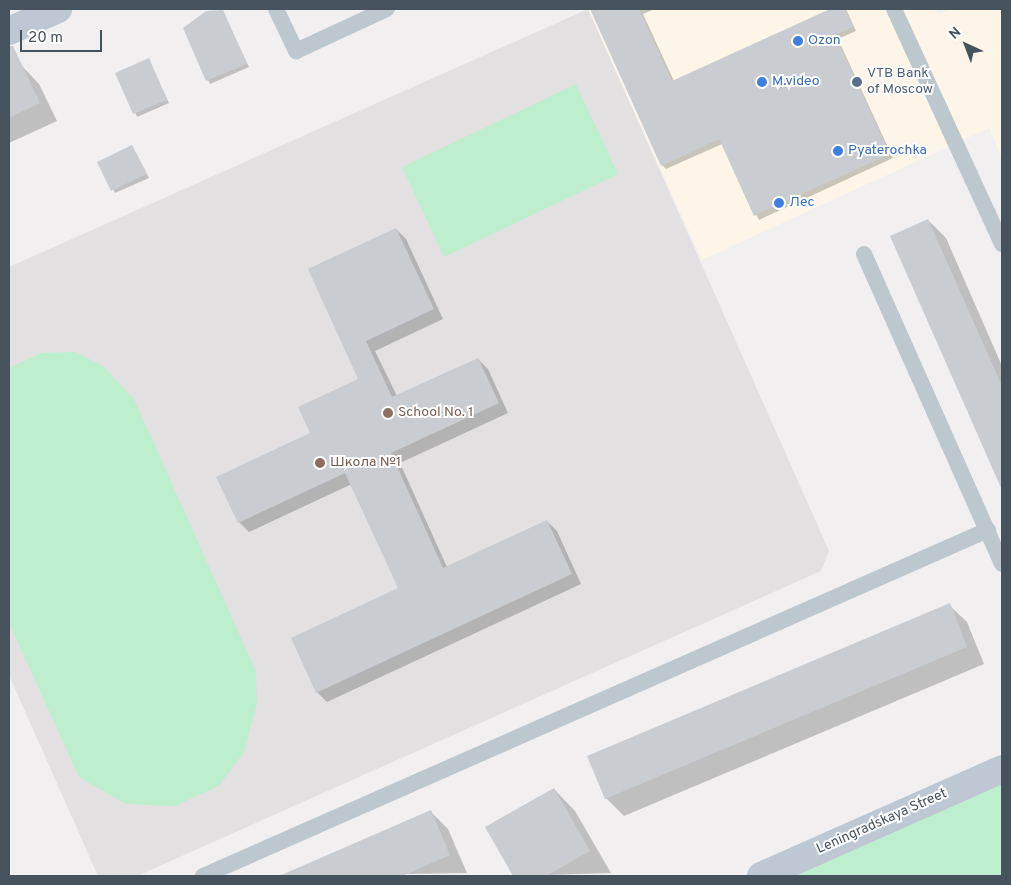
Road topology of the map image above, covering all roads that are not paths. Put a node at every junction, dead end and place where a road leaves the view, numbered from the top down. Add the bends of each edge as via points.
1 (58, 9) edge
2 (276, 9) edge
3 (387, 9) edge
4 (894, 9) edge
5 (9, 31) edge
6 (1002, 244) edge
7 (864, 254) dead end
8 (988, 530) junction
9 (1002, 564) edge
10 (1002, 768) edge
11 (203, 876) edge
12 (761, 876) edge

1 - 5 street
2 - 3 lane via 296,51
4 - 6 lane
7 - 8 lane
8 - 9 lane
8 - 11 lane
10 - 12 street, Leningradskaya Street

